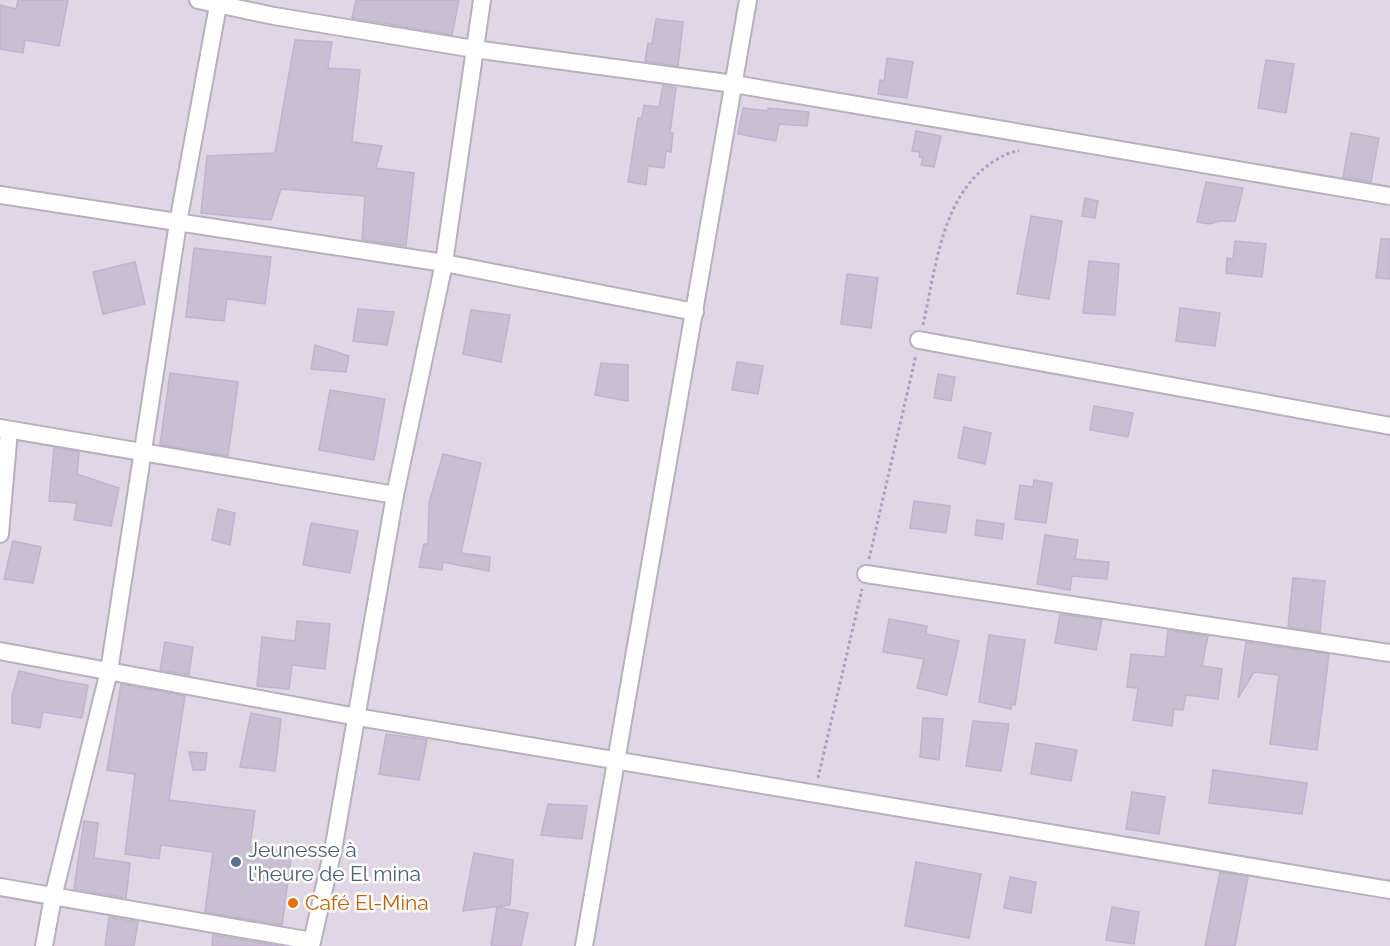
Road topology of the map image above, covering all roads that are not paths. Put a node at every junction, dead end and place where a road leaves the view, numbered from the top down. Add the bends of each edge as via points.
1 (198, 0) edge
2 (482, 0) edge
3 (748, 0) edge
4 (219, 2) edge
5 (474, 49) junction
6 (734, 84) junction
7 (0, 195) edge
8 (1390, 195) edge
9 (178, 223) junction
10 (444, 263) junction
11 (695, 312) junction
12 (919, 340) road end
13 (1390, 426) edge
14 (4, 429) edge
15 (143, 453) junction
16 (395, 495) junction
17 (0, 534) edge
18 (866, 574) road end
19 (0, 651) edge
20 (1390, 652) edge
21 (109, 671) junction
22 (357, 717) junction
23 (618, 760) junction
24 (0, 887) edge
25 (1390, 890) edge
26 (53, 897) junction
27 (311, 943) edge
28 (44, 946) edge
29 (585, 946) edge

1 - 4 street
2 - 5 street
3 - 6 street
4 - 5 street via 273,16
4 - 9 street
5 - 6 street
5 - 10 street
6 - 8 street
6 - 11 street
7 - 9 street
9 - 10 street
9 - 15 street
10 - 11 street
10 - 16 street
11 - 23 street
12 - 13 street
14 - 15 street
14 - 17 street
15 - 16 street
15 - 21 street
16 - 22 street
18 - 20 street
19 - 21 street
21 - 22 street
21 - 26 street
22 - 23 street
22 - 27 street
23 - 25 street
23 - 29 street
24 - 26 street
26 - 27 street
26 - 28 street

